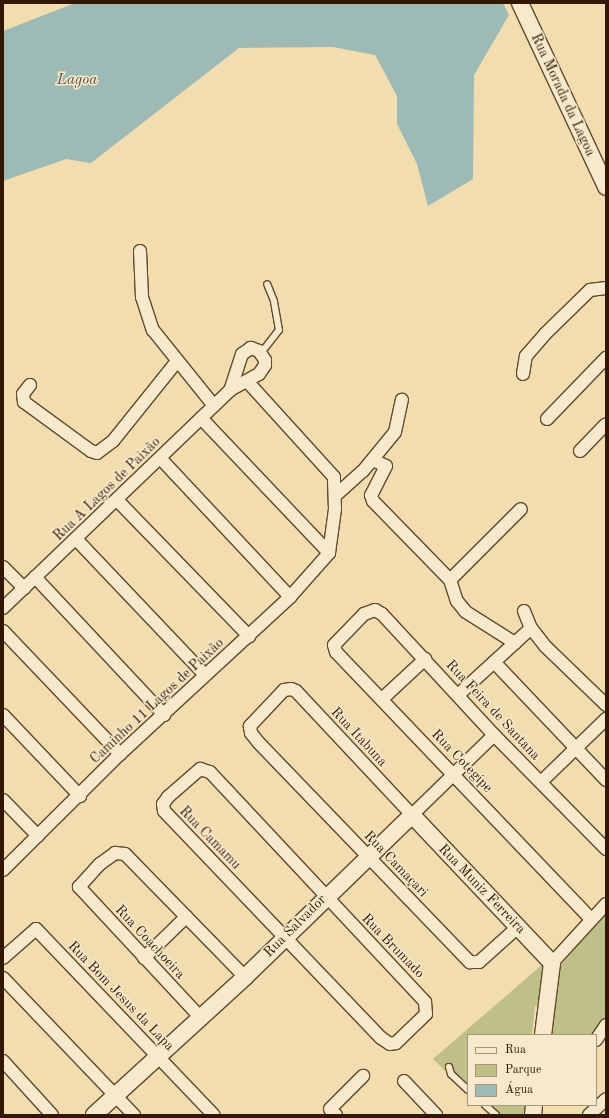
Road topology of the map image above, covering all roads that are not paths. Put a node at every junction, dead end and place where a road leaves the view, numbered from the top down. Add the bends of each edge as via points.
1 (520, 3) edge
2 (606, 187) edge
3 (140, 251) dead end
4 (267, 284) dead end
5 (606, 288) edge
6 (261, 354) junction
7 (177, 361) junction
8 (604, 363) edge
9 (523, 374) dead end
10 (248, 382) junction
11 (30, 385) dead end
12 (230, 390) junction
13 (402, 400) dead end
14 (214, 406) junction
15 (201, 418) junction
16 (547, 419) dead end
17 (606, 424) edge
18 (580, 451) dead end
19 (161, 459) junction
20 (373, 460) junction
21 (336, 495) junction
22 (117, 500) junction
23 (521, 509) dead end
24 (76, 539) junction
25 (329, 553) junction
26 (3, 567) edge
27 (35, 577) junction
28 (450, 580) junction
29 (24, 588) junction
30 (290, 597) junction
31 (3, 608) edge
32 (524, 611) dead end
33 (354, 622) joint
34 (531, 628) junction
35 (3, 631) edge
36 (249, 636) junction
37 (515, 643) junction
38 (425, 659) junction
39 (494, 662) junction
40 (205, 675) junction
41 (281, 693) joint
42 (458, 695) junction
43 (382, 699) junction
44 (606, 705) edge
45 (3, 715) edge
46 (164, 715) junction
47 (606, 718) edge
48 (494, 735) junction
49 (576, 748) junction
50 (120, 754) junction
51 (454, 773) junction
52 (606, 780) edge
53 (541, 782) junction
54 (80, 796) junction
55 (3, 800) edge
56 (412, 815) junction
57 (38, 836) junction
58 (606, 849) edge
59 (368, 856) junction
60 (3, 870) edge
61 (325, 897) junction
62 (606, 904) edge
63 (186, 917) junction
64 (592, 919) junction
65 (518, 927) junction
66 (284, 936) junction
67 (3, 958) edge
68 (144, 958) junction
69 (552, 963) junction
70 (245, 977) junction
71 (3, 978) edge
72 (200, 1017) junction
73 (606, 1025) edge
74 (543, 1034) edge
75 (597, 1038) edge
76 (158, 1055) junction
77 (3, 1061) edge
78 (449, 1067) dead end
79 (363, 1076) dead end
80 (404, 1081) dead end
81 (467, 1089) edge
82 (114, 1096) junction
83 (606, 1099) edge
84 (486, 1106) edge
85 (333, 1112) edge
86 (52, 1115) edge
87 (94, 1115) edge
88 (134, 1115) edge
89 (214, 1115) edge
90 (436, 1115) edge
91 (496, 1115) edge
92 (589, 1115) edge

1 - 2 street, Rua Morada da Lagoa
3 - 7 street via 146,316 153,330
4 - 6 lane via 274,300 279,330
5 - 9 street via 590,290 545,334 526,356
6 - 10 street, Rua A Lagos de Paixão via 265,360 263,370
6 - 12 street, Rua A Lagos de Paixão via 251,348 245,351
7 - 11 street via 113,441 97,453 24,402 23,394
7 - 14 street
8 - 16 street
10 - 12 street, Rua A Lagos de Paixão
10 - 21 street via 328,467 336,482
12 - 14 street, Rua A Lagos de Paixão
13 - 20 street via 396,430
14 - 15 street, Rua A Lagos de Paixão
15 - 19 street, Rua A Lagos de Paixão
15 - 25 street
17 - 18 street
19 - 22 street, Rua A Lagos de Paixão
19 - 30 street
20 - 21 street
20 - 28 street via 386,466 372,499
21 - 25 street
22 - 24 street, Rua A Lagos de Paixão
22 - 36 street
23 - 28 street
24 - 27 street, Rua A Lagos de Paixão
24 - 40 street
25 - 30 street, Caminho 11 Lagos de Paixão
26 - 29 street
27 - 29 street, Rua A Lagos de Paixão
27 - 46 street
28 - 37 street via 457,601 466,612
29 - 31 street, Rua A Lagos de Paixão
30 - 36 street, Caminho 11 Lagos de Paixão
32 - 34 street
33 - 38 street, Rua Feira de Santana via 369,610 378,612
33 - 43 street, Rua Cotegipe via 334,645 334,649
34 - 37 street
34 - 44 street
35 - 50 street
36 - 40 street, Caminho 11 Lagos de Paixão
37 - 39 street
38 - 42 street, Rua Feira de Santana
38 - 43 street
39 - 42 street
39 - 49 street
40 - 46 street, Caminho 11 Lagos de Paixão
41 - 56 street, Rua Itabuna via 291,689 300,694
41 - 59 street, Rua Camaçari via 250,726 251,733
42 - 48 street, Rua Feira de Santana
43 - 51 street, Rua Cotegipe
45 - 54 street
46 - 50 street, Caminho 11 Lagos de Paixão
47 - 49 street
48 - 51 street, Rua Salvador
48 - 53 street, Rua Feira de Santana
49 - 52 street
49 - 53 street
50 - 54 street, Caminho 11 Lagos de Paixão
51 - 56 street, Rua Salvador
51 - 64 street, Rua Cotegipe
53 - 58 street, Rua Feira de Santana
54 - 57 street, Caminho 11 Lagos de Paixão
55 - 57 street
56 - 59 street, Rua Salvador
56 - 65 street, Rua Muniz Ferreira
57 - 60 street, Caminho 11 Lagos de Paixão
59 - 61 street, Rua Salvador
59 - 65 street, Rua Camaçari via 470,962 479,962
61 - 66 street, Rua Salvador
61 - 66 street, Rua Brumado via 422,997 427,1011 422,1019 400,1039 390,1044 381,1038
61 - 66 street, Rua Camamu via 207,770 200,769 191,775 168,797 163,807 168,816
62 - 64 street
63 - 68 street
63 - 68 street, Rua Coachoeira via 125,854 111,855 79,888
63 - 70 street
64 - 69 street
65 - 69 street, Rua Muniz Ferreira
66 - 70 street, Rua Salvador
67 - 76 street, Rua Bom Jesus da Lapa via 36,930
68 - 72 street, Rua Coachoeira
69 - 74 street
70 - 72 street, Rua Salvador
71 - 82 street
72 - 76 street, Rua Salvador
73 - 75 street
76 - 82 street, Rua Salvador
76 - 89 street, Rua Bom Jesus da Lapa
77 - 86 street
78 - 81 lane via 451,1074
79 - 85 street
80 - 90 street
82 - 87 street, Rua Salvador
82 - 88 street
83 - 92 street
84 - 91 lane

